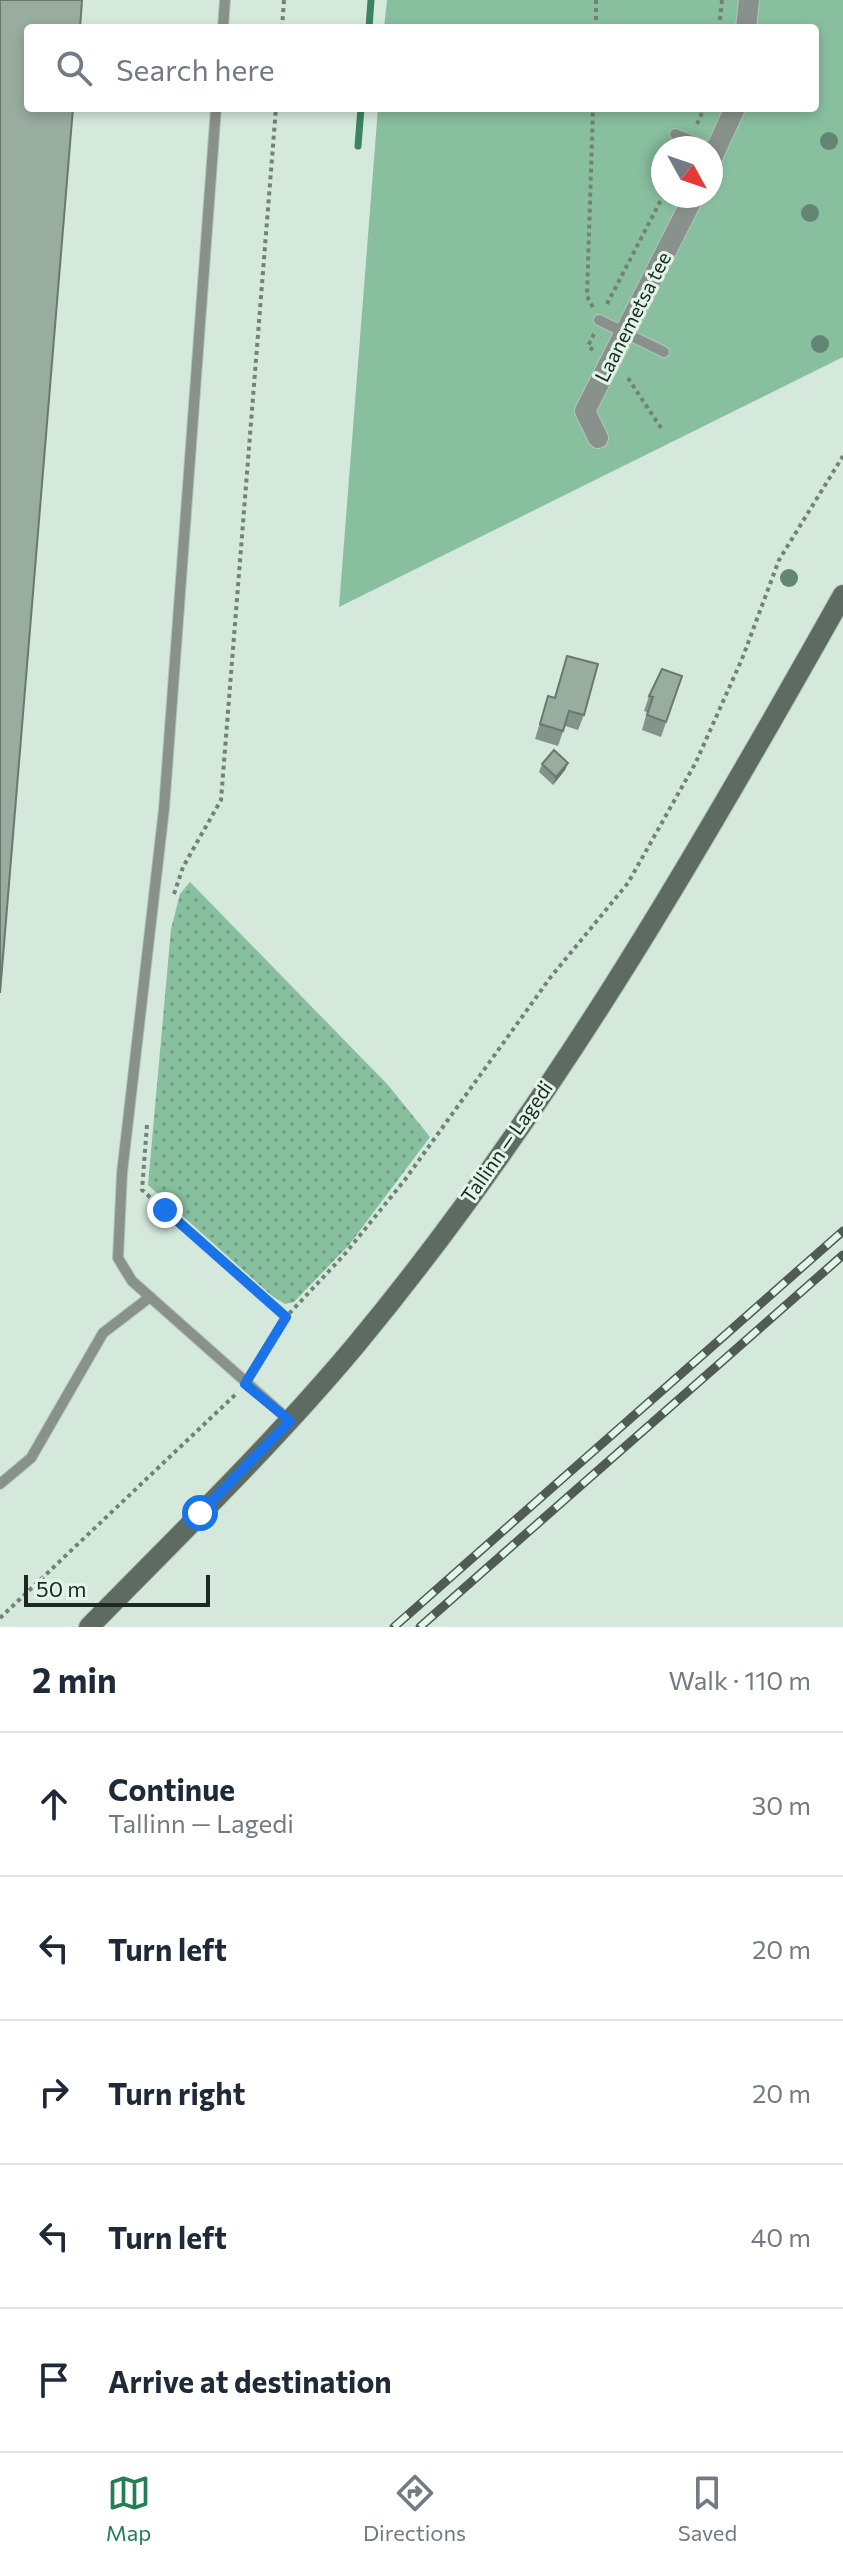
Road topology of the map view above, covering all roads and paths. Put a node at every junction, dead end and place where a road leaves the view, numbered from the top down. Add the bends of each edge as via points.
1 (225, 0) edge
2 (284, 0) edge
3 (596, 0) edge
4 (722, 0) edge
5 (749, 0) edge
6 (223, 24) edge
7 (282, 24) edge
8 (596, 24) edge
9 (719, 24) edge
10 (746, 24) edge
11 (216, 112) edge
12 (276, 112) edge
13 (593, 112) edge
14 (733, 112) edge
15 (675, 134) dead end
16 (679, 136) edge
17 (720, 136) edge
18 (688, 208) edge
19 (599, 320) joint
20 (626, 333) junction
21 (664, 352) dead end
22 (598, 438) dead end
23 (843, 456) edge
24 (843, 595) edge
25 (169, 908) dead end
26 (149, 1111) dead end
27 (150, 1297) junction
28 (286, 1317) junction
29 (245, 1384) junction
30 (290, 1421) junction
31 (0, 1484) edge
32 (0, 1618) edge
33 (89, 1627) edge

1 - 6 lane
2 - 7 path
3 - 8 path
4 - 9 path
5 - 10 street
11 - 27 lane via 164,809 122,1173 118,1258
12 - 25 path via 221,800 183,867
13 - 19 path via 587,296
14 - 17 street
15 - 16 lane
18 - 20 street, Laanemetsa tee
19 - 20 lane
20 - 21 lane
20 - 22 street, Laanemetsa tee via 585,411
23 - 28 path via 779,560 696,762 628,883 550,978 404,1181
24 - 30 street, Tallinn — Lagedi via 728,799 589,1023 474,1191
26 - 28 path via 142,1190
27 - 29 lane
27 - 31 lane via 103,1333 31,1458
28 - 29 path
29 - 30 lane
29 - 32 path
30 - 33 street, Tallinn — Lagedi

